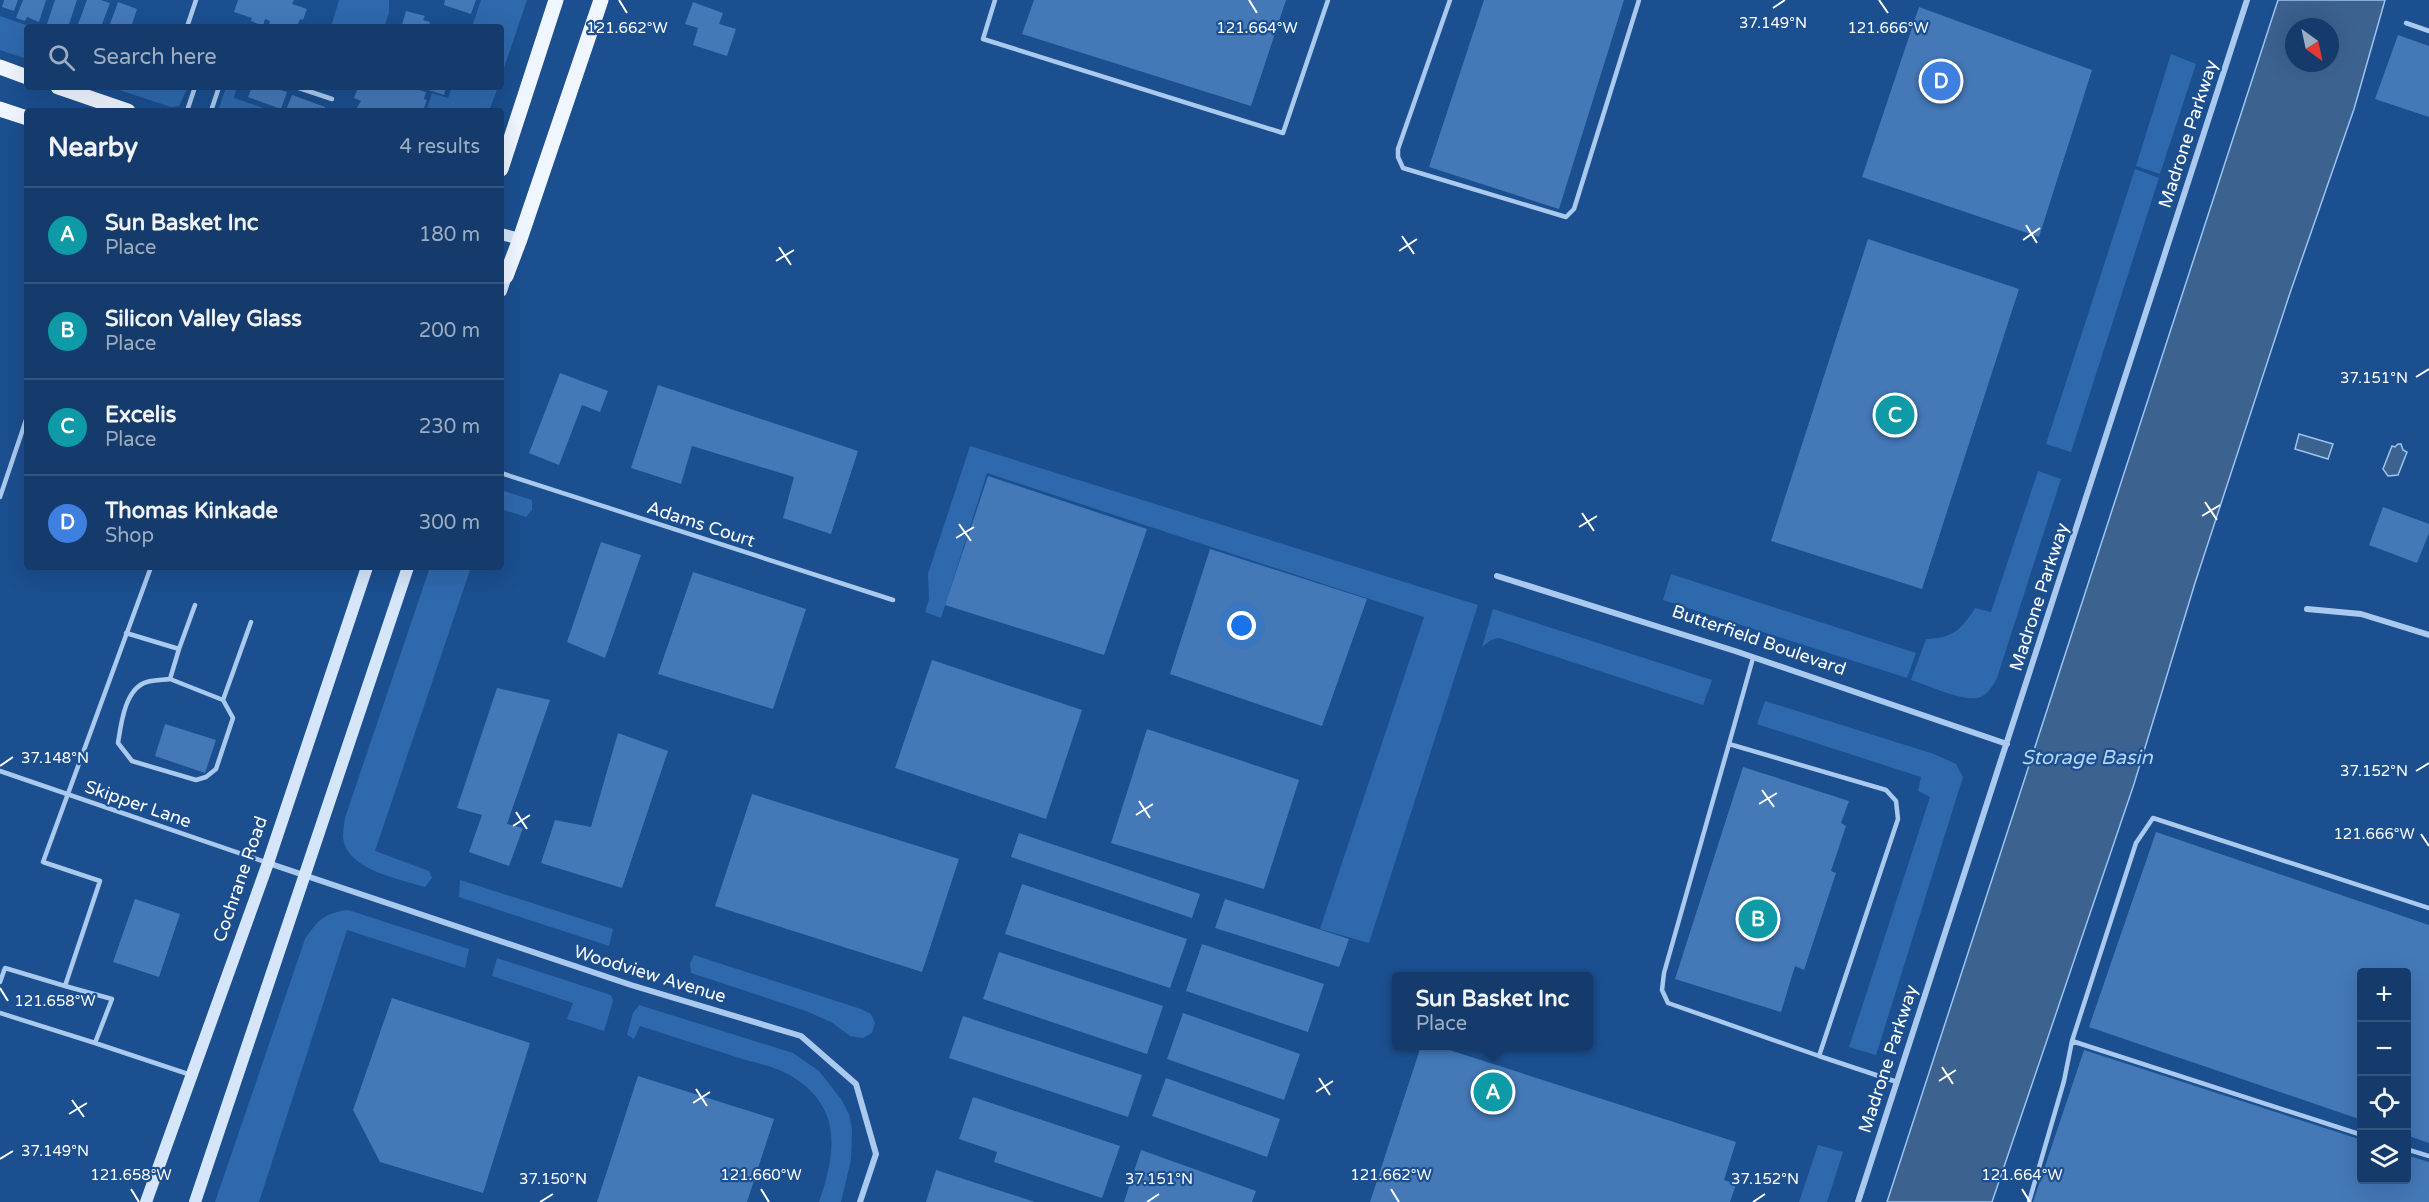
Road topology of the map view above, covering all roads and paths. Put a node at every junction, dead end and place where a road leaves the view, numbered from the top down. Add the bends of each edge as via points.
1 (196, 0) edge
2 (555, 0) edge
3 (601, 0) edge
4 (995, 0) edge
5 (1328, 0) edge
6 (1450, 0) edge
7 (1639, 0) edge
8 (2247, 0) edge
9 (2406, 23) dead end
10 (188, 24) edge
11 (2429, 31) edge
12 (0, 67) edge
13 (24, 75) edge
14 (67, 90) edge
15 (194, 90) edge
16 (218, 90) edge
17 (305, 90) edge
18 (332, 99) dead end
19 (119, 108) edge
20 (188, 108) edge
21 (212, 108) edge
22 (0, 110) edge
23 (24, 117) edge
24 (504, 160) edge
25 (504, 235) edge
26 (520, 239) junction
27 (504, 279) edge
28 (24, 426) edge
29 (504, 474) edge
30 (0, 497) edge
31 (150, 570) edge
32 (366, 570) edge
33 (407, 570) edge
34 (1497, 576) dead end
35 (893, 600) dead end
36 (195, 605) dead end
37 (2307, 609) dead end
38 (251, 622) dead end
39 (126, 633) junction
40 (2429, 635) edge
41 (179, 649) junction
42 (1753, 658) junction
43 (170, 679) junction
44 (223, 700) junction
45 (1729, 744) junction
46 (2007, 744) junction
47 (0, 771) edge
48 (68, 794) junction
49 (268, 863) junction
50 (304, 876) junction
51 (2429, 908) edge
52 (0, 982) edge
53 (65, 986) junction
54 (0, 1013) edge
55 (2072, 1041) junction
56 (95, 1044) junction
57 (1819, 1056) junction
58 (191, 1075) junction
59 (1897, 1082) junction
60 (2357, 1134) edge
61 (2411, 1151) edge
62 (2429, 1156) edge
63 (146, 1202) edge
64 (195, 1202) edge
65 (860, 1202) edge
66 (1858, 1202) edge
67 (2029, 1202) edge

1 - 10 lane
2 - 24 main road
3 - 26 main road
4 - 5 lane via 983,39 1283,133
6 - 7 lane via 1398,149 1403,168 1566,217 1574,209
8 - 46 street, Madrone Parkway
9 - 11 lane
12 - 13 main road
14 - 19 main road
15 - 20 lane
16 - 21 lane
17 - 18 lane
22 - 23 main road
25 - 26 main road
26 - 27 main road
28 - 30 lane
29 - 35 lane, Adams Court
31 - 39 lane
32 - 49 main road, Cochrane Road
33 - 50 main road
34 - 42 street, Butterfield Boulevard
36 - 41 lane
37 - 40 street via 2361,614
38 - 44 lane
39 - 41 lane
39 - 48 lane
41 - 43 lane
42 - 45 lane
42 - 46 street, Butterfield Boulevard
43 - 44 lane
43 - 44 lane via 145,682 132,690 118,743 132,760 196,780 206,777 216,769 233,718
45 - 57 lane via 1662,990 1668,1003
45 - 57 lane via 1886,790 1896,801 1898,819
46 - 59 street, Madrone Parkway
47 - 48 lane, Skipper Lane
48 - 49 lane, Skipper Lane
48 - 53 lane via 43,862 100,881
49 - 50 street, Woodview Avenue
49 - 58 main road, Cochrane Road
50 - 64 main road
50 - 65 street, Woodview Avenue via 632,985 801,1035 856,1084 876,1154
51 - 55 lane via 2153,818 2136,843
52 - 53 lane via 5,968
53 - 56 lane via 112,999
54 - 56 lane
55 - 60 lane
55 - 67 lane
56 - 58 lane
57 - 59 lane
58 - 63 main road, Cochrane Road
59 - 66 street, Madrone Parkway
61 - 62 lane

